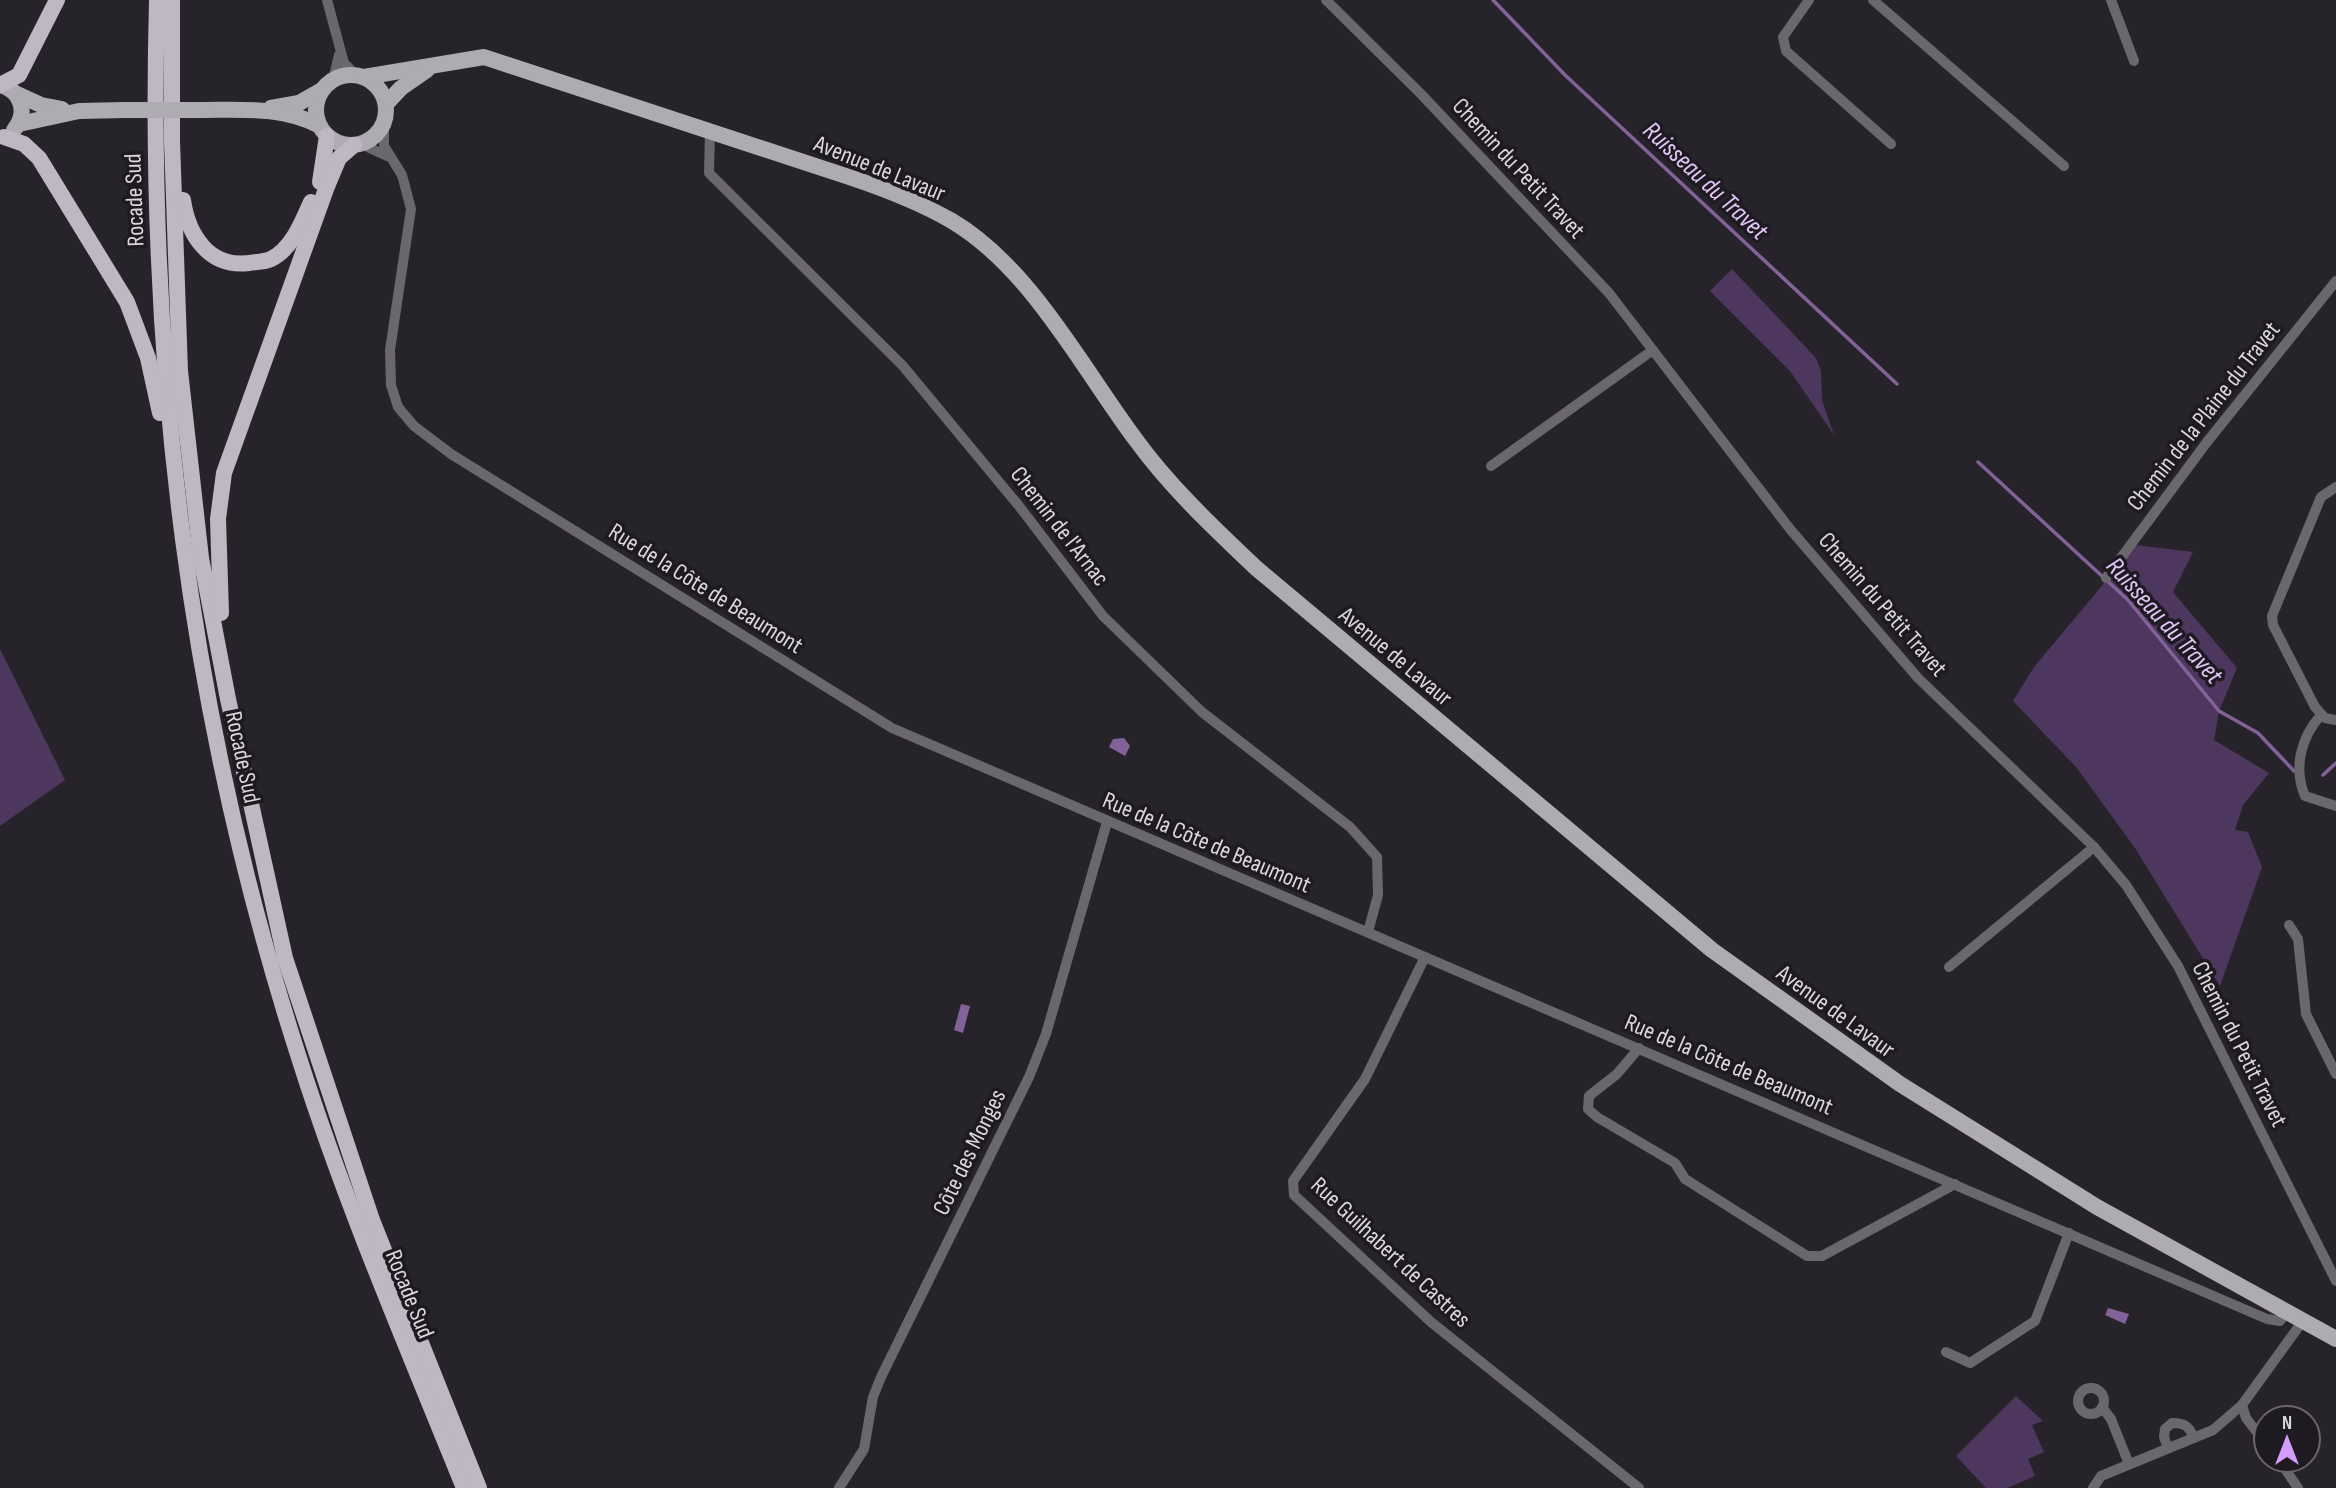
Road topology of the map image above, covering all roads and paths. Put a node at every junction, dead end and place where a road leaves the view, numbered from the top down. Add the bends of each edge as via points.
1 (57, 0) edge
2 (157, 0) edge
3 (172, 0) edge
4 (327, 0) edge
5 (1326, 0) edge
6 (1809, 0) edge
7 (1873, 0) edge
8 (2111, 0) edge
9 (338, 48) junction
10 (2134, 61) dead end
11 (441, 62) junction
12 (361, 76) junction
13 (0, 85) edge
14 (328, 85) junction
15 (17, 94) junction
16 (386, 104) junction
17 (262, 110) junction
18 (79, 111) junction
19 (384, 122) junction
20 (19, 124) junction
21 (710, 130) junction
22 (324, 131) junction
23 (2, 137) edge
24 (172, 141) junction
25 (358, 144) junction
26 (1891, 144) dead end
27 (388, 156) junction
28 (2064, 166) dead end
29 (2336, 281) edge
30 (1653, 350) junction
31 (1492, 466) dead end
32 (176, 487) junction
33 (2336, 487) edge
34 (2106, 578) dead end
35 (228, 699) junction
36 (2321, 715) junction
37 (2336, 720) edge
38 (2336, 806) edge
39 (1107, 822) junction
40 (2094, 847) junction
41 (2289, 925) dead end
42 (1368, 932) junction
43 (1425, 957) junction
44 (1949, 967) dead end
45 (1639, 1048) junction
46 (2336, 1074) edge
47 (1955, 1184) junction
48 (2069, 1233) junction
49 (2336, 1281) edge
50 (2285, 1313) junction
51 (2302, 1322) junction
52 (2336, 1339) edge
53 (1946, 1352) dead end
54 (2242, 1405) junction
55 (2102, 1407) dead end
56 (2252, 1426) edge
57 (2194, 1438) junction
58 (2168, 1448) junction
59 (2129, 1464) junction
60 (464, 1488) edge
61 (479, 1488) edge
62 (839, 1488) edge
63 (1639, 1488) edge
64 (2093, 1488) edge

1 - 13 highway via 19,75
2 - 32 highway, Rocade Sud via 154,125 161,336
3 - 24 highway, Rocade Sud
4 - 9 street
5 - 30 street, Chemin du Petit Travet via 1422,94 1609,293
6 - 26 street via 1783,37 1786,51
7 - 28 street
8 - 10 street
9 - 12 street via 344,63
9 - 14 street via 338,66
11 - 12 main road, Avenue de Lavaur via 377,78
11 - 16 main road via 410,80
11 - 21 main road, Avenue de Lavaur via 484,57
12 - 14 main road
12 - 16 main road via 379,88
13 - 15 main road
14 - 17 main road via 299,103
14 - 22 main road via 316,108
15 - 18 main road via 41,105
15 - 20 main road via 22,106
16 - 19 main road
17 - 18 main road, bridge
17 - 22 main road via 301,118
18 - 20 main road
19 - 25 main road via 371,139
19 - 27 street, Rue de la Côte de Beaumont
20 - 23 main road
21 - 42 street, Chemin de l'Arnac via 709,173 903,366 1103,615 1202,712 1350,827 1377,856 1378,895
21 - 50 main road, Avenue de Lavaur via 902,195 954,222 1008,268 1041,306 1137,442 1198,512 1256,568 1712,950 1900,1084 2097,1207
22 - 24 highway via 320,184 298,231 270,260 236,264 215,258 198,243 186,220
22 - 25 main road via 345,145
23 - 32 highway via 24,144 39,158 127,302 148,358
24 - 35 highway, Rocade Sud via 180,371 201,558
25 - 27 street
25 - 35 highway via 339,158 326,189 224,473 218,519 218,584
27 - 39 street, Rue de la Côte de Beaumont via 402,175 411,209 390,350 391,385 398,407 414,426 451,454 892,728
29 - 34 street, Chemin de la Plaine du Travet
30 - 31 street
30 - 40 street, Chemin du Petit Travet via 1854,607 1918,678
32 - 60 highway, Rocade Sud via 187,584 215,742 300,1063 356,1219
33 - 36 street via 2321,497 2272,617
35 - 61 highway, Rocade Sud via 285,958 372,1220
36 - 37 street
36 - 38 street via 2303,739 2300,778 2305,796
39 - 42 street, Rue de la Côte de Beaumont
39 - 62 street, Côte des Monges via 1046,1034 881,1377 864,1449
40 - 44 street
40 - 49 street, Chemin du Petit Travet via 2126,885 2178,967
41 - 46 street via 2298,939 2306,1014
42 - 43 street, Rue de la Côte de Beaumont
43 - 45 street, Rue de la Côte de Beaumont
43 - 63 street, Rue Guilhabert de Castres via 1365,1079 1293,1181 1294,1195 1431,1322
45 - 47 street, Rue de la Côte de Beaumont
45 - 47 street via 1617,1074 1589,1096 1588,1109 1675,1163 1685,1179 1807,1256 1822,1256
47 - 48 street, Rue de la Côte de Beaumont
48 - 50 street, Rue de la Côte de Beaumont via 2267,1319 2280,1321
48 - 53 street via 2035,1321 1970,1363
50 - 51 main road, Avenue de Lavaur
51 - 52 main road, Avenue de Lavaur
51 - 54 street
54 - 56 street
54 - 57 street via 2213,1430
55 - 59 street
57 - 58 street
57 - 58 street via 2189,1427 2172,1423 2165,1429
58 - 59 street
59 - 64 street via 2101,1476

